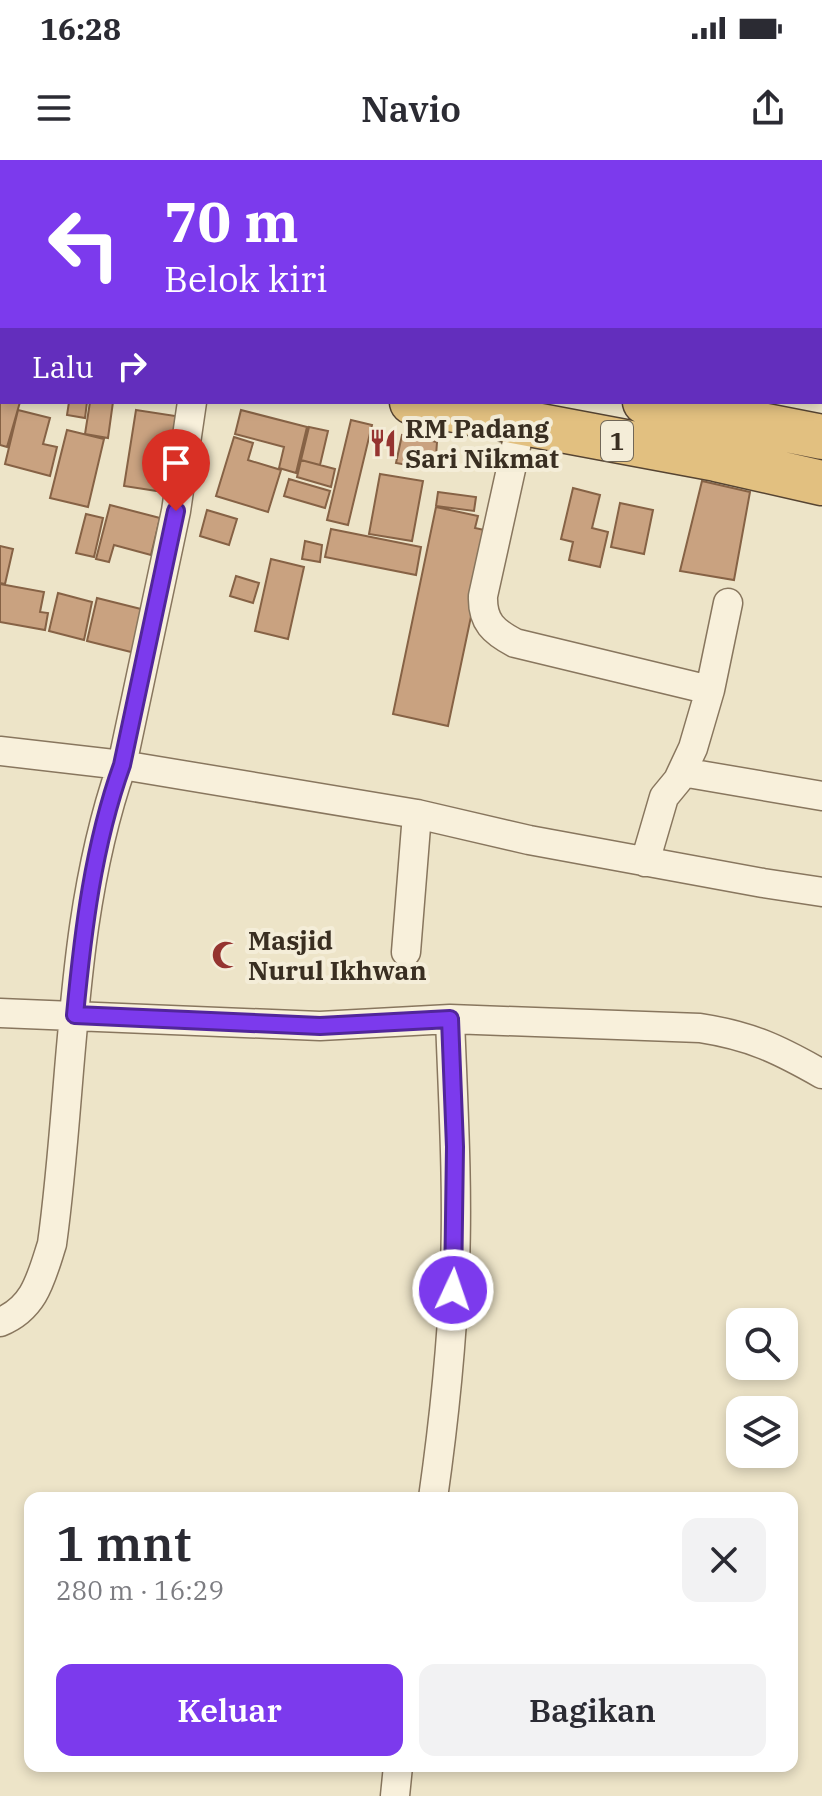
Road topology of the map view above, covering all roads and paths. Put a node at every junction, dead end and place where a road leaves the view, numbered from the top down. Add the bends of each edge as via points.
1 (192, 404) edge
2 (422, 404) edge
3 (655, 404) edge
4 (521, 424) junction
5 (822, 437) edge
6 (822, 483) edge
7 (728, 603) dead end
8 (710, 690) junction
9 (0, 751) edge
10 (122, 765) junction
11 (682, 772) junction
12 (822, 796) edge
13 (417, 814) junction
14 (645, 862) junction
15 (822, 892) edge
16 (406, 952) dead end
17 (0, 1013) edge
18 (75, 1015) junction
19 (450, 1019) junction
20 (822, 1074) edge
21 (0, 1322) edge
22 (434, 1492) edge
23 (397, 1772) edge
24 (395, 1796) edge

1 - 10 street via 176,511
2 - 4 highway, 1
3 - 5 highway, 1
4 - 6 highway, 1
4 - 8 street via 483,596 486,622 515,643
7 - 8 street
8 - 11 street
9 - 10 street
10 - 13 street
10 - 18 street via 96,861
11 - 12 street
11 - 14 street via 664,797
13 - 14 street
13 - 16 street
14 - 15 street
17 - 18 street
18 - 19 street via 320,1026
18 - 21 street via 52,1244 38,1290 24,1309
19 - 20 street via 728,1032 774,1047
19 - 22 street via 455,1265
23 - 24 street

